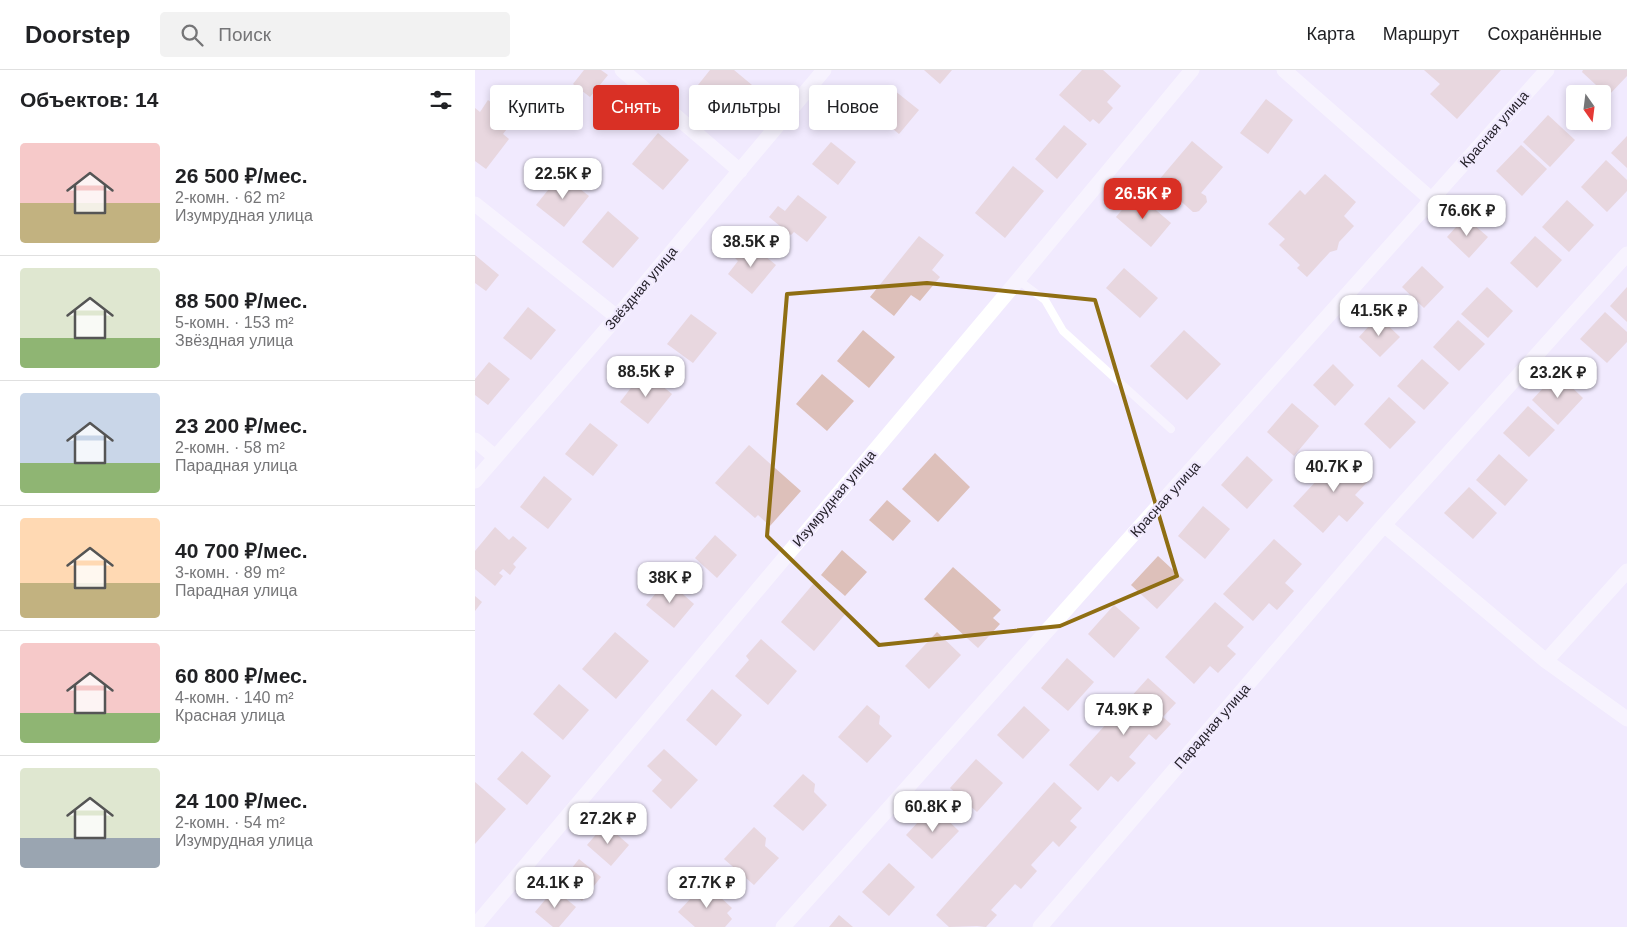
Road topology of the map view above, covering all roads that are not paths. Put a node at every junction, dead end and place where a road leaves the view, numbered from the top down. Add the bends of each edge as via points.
1 (622, 70) edge
2 (824, 70) edge
3 (1192, 70) edge
4 (1284, 70) edge
5 (1547, 70) edge
6 (740, 171) junction
7 (1432, 200) junction
8 (475, 204) edge
9 (1627, 254) edge
10 (1018, 280) junction
11 (617, 317) junction
12 (1171, 429) dead end
13 (475, 440) edge
14 (495, 457) junction
15 (475, 481) edge
16 (1384, 526) junction
17 (1627, 570) edge
18 (1546, 660) junction
19 (1627, 719) edge
20 (475, 926) edge
21 (783, 927) edge
22 (1040, 927) edge

1 - 6 street
2 - 6 street, Звёздная улица
3 - 10 street, Изумрудная улица
4 - 7 street
5 - 7 street, Красная улица
6 - 11 street, Звёздная улица
7 - 21 street, Красная улица
8 - 11 street
9 - 16 street, Парадная улица
10 - 12 lane via 1045,300 1063,332
10 - 20 street, Изумрудная улица
11 - 14 street, Звёздная улица
13 - 14 street
14 - 15 street, Звёздная улица
16 - 18 street
16 - 22 street, Парадная улица
17 - 18 street
18 - 19 street

